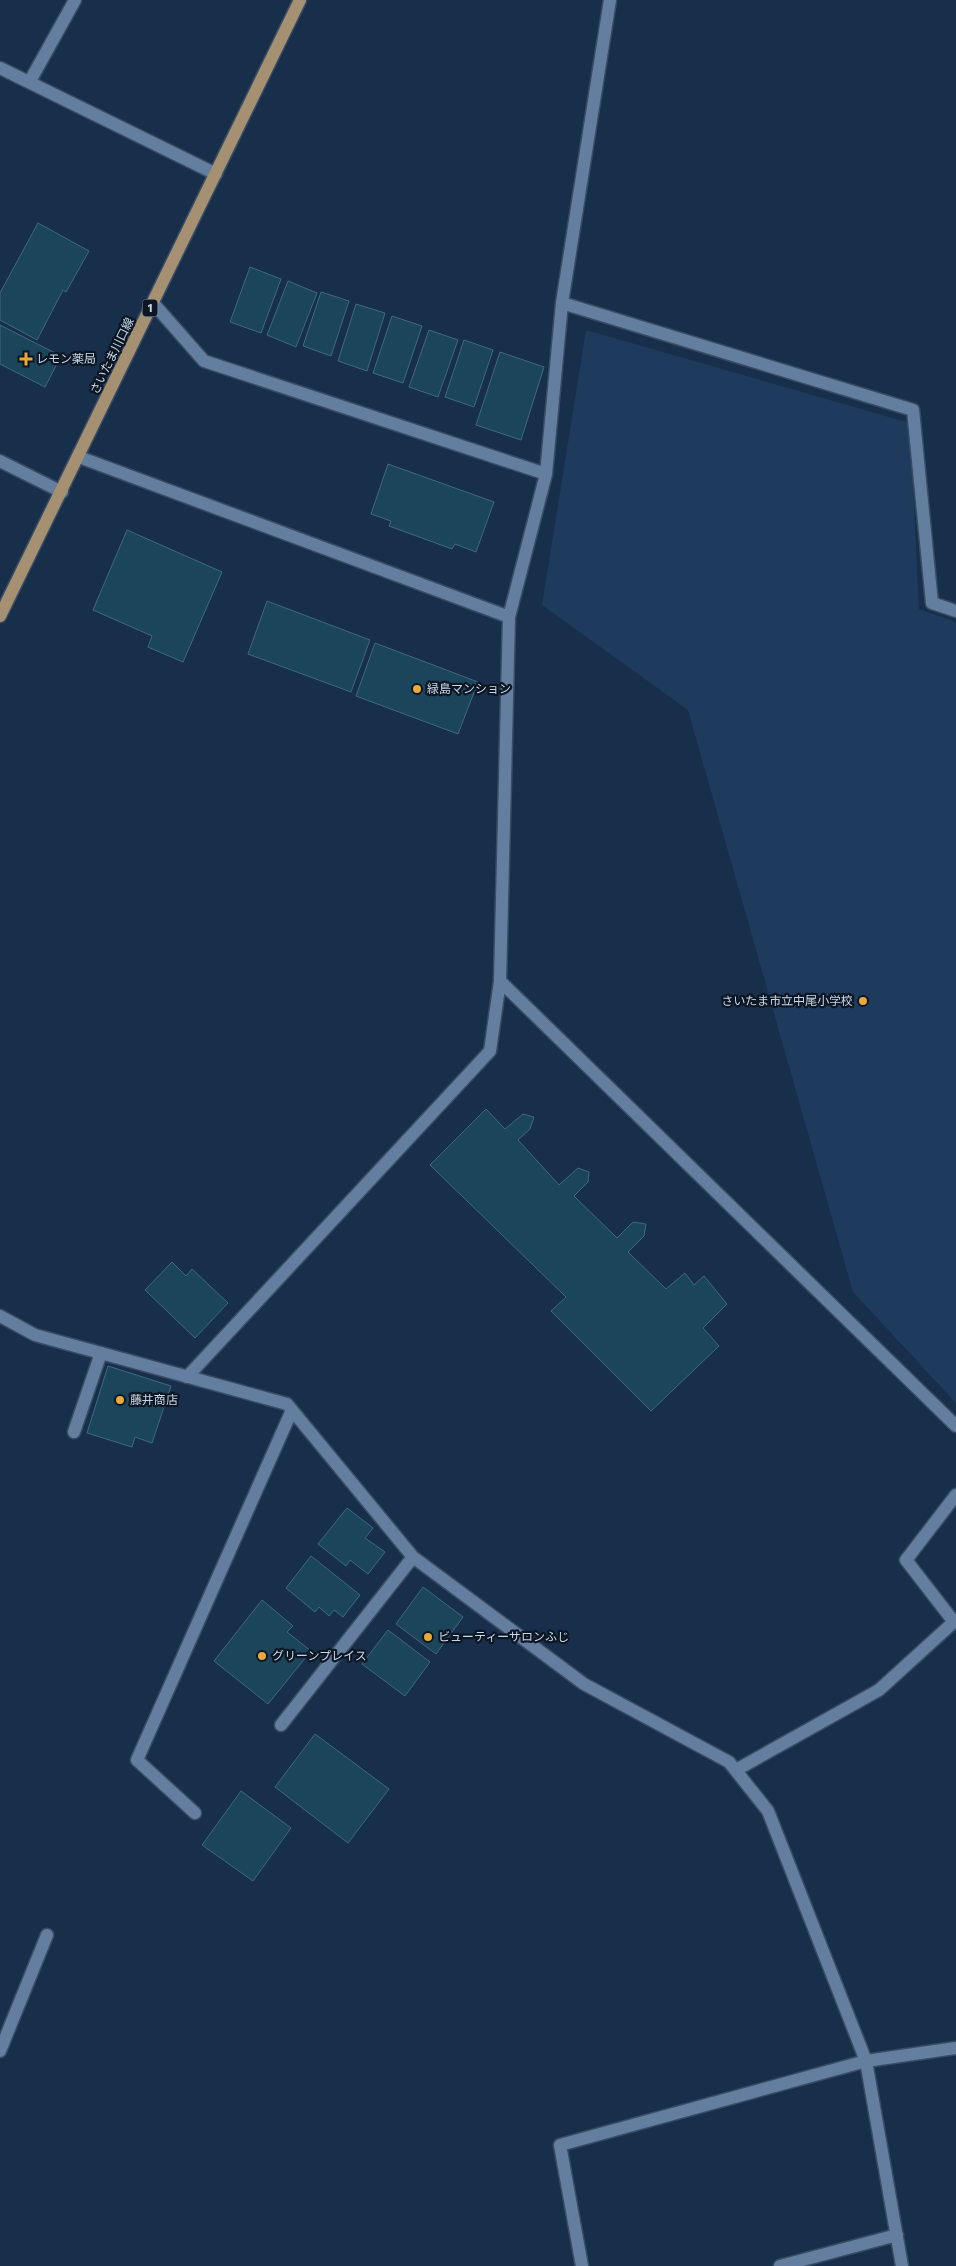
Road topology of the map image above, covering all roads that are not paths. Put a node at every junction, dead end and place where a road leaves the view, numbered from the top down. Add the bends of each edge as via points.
1 (75, 0) edge
2 (300, 0) edge
3 (610, 0) edge
4 (0, 68) edge
5 (30, 81) junction
6 (216, 174) junction
7 (153, 303) junction
8 (562, 303) junction
9 (79, 457) junction
10 (0, 461) edge
11 (546, 474) junction
12 (62, 492) junction
13 (956, 611) edge
14 (0, 616) edge
15 (508, 617) junction
16 (500, 981) junction
17 (0, 1316) edge
18 (101, 1353) junction
19 (186, 1377) junction
20 (292, 1410) junction
21 (956, 1426) edge
22 (74, 1432) dead end
23 (956, 1496) edge
24 (413, 1557) junction
25 (955, 1621) edge
26 (281, 1725) dead end
27 (736, 1770) junction
28 (195, 1813) dead end
29 (47, 1935) dead end
30 (956, 2048) edge
31 (0, 2052) edge
32 (866, 2061) junction
33 (897, 2235) junction
34 (582, 2266) edge
35 (780, 2266) edge
36 (902, 2266) edge

1 - 5 street
2 - 6 main road, さいたま川口線 / 1
3 - 8 street
4 - 5 street
5 - 6 street
6 - 7 main road, さいたま川口線 / 1
7 - 9 main road, さいたま川口線 / 1
7 - 11 street via 204,361
8 - 11 street
8 - 13 street via 913,410 932,603
9 - 12 main road, さいたま川口線 / 1
9 - 15 street
10 - 12 street
11 - 15 street
12 - 14 main road, さいたま川口線 / 1
15 - 16 street
16 - 19 street via 490,1051
16 - 21 street
17 - 18 street via 35,1335
18 - 19 street
18 - 22 street
19 - 20 street via 287,1404
20 - 24 street
20 - 28 street via 137,1760
23 - 25 street via 906,1560
24 - 26 street
24 - 27 street via 584,1684 729,1762
25 - 27 street via 879,1690
27 - 32 street via 768,1811
29 - 31 street
30 - 32 street
32 - 33 street
32 - 34 street via 560,2145
33 - 35 street
33 - 36 street

